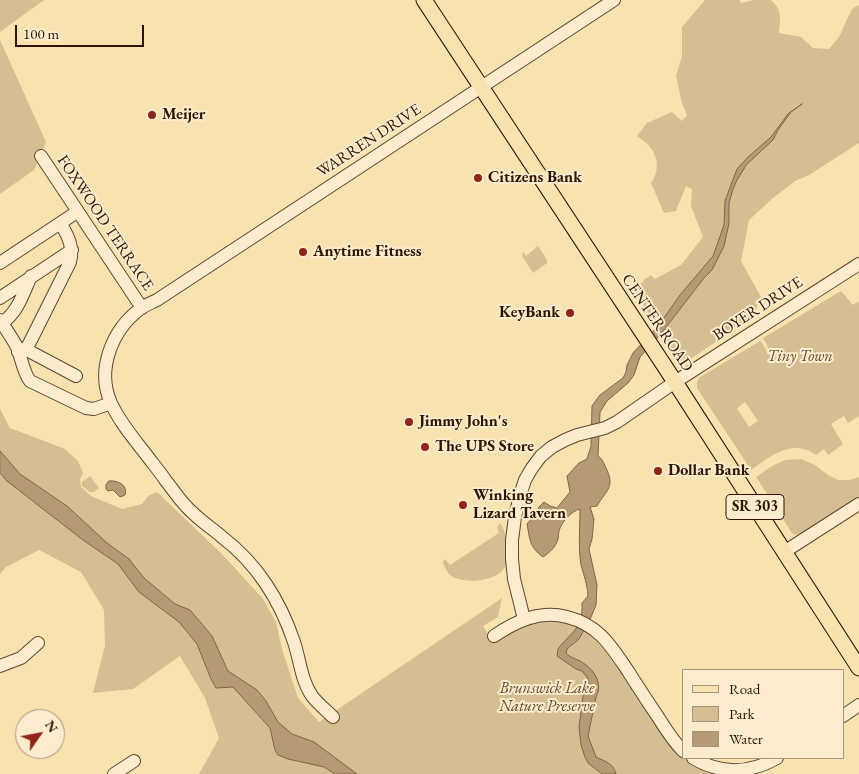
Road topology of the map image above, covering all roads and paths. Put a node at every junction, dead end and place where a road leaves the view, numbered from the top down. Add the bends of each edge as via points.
1 (424, 0) edge
2 (614, 0) edge
3 (480, 88) junction
4 (41, 156) dead end
5 (78, 212) junction
6 (60, 224) junction
7 (72, 250) junction
8 (0, 263) edge
9 (859, 264) edge
10 (31, 276) junction
11 (0, 298) edge
12 (142, 308) junction
13 (1, 322) edge
14 (22, 350) junction
15 (76, 376) dead end
16 (675, 382) junction
17 (111, 403) junction
18 (859, 504) edge
19 (784, 552) junction
20 (524, 619) junction
21 (494, 636) dead end
22 (38, 643) dead end
23 (0, 666) edge
24 (859, 668) edge
25 (859, 705) edge
26 (844, 715) edge
27 (333, 717) dead end
28 (682, 749) edge
29 (695, 759) edge
30 (775, 759) edge
31 (134, 761) dead end
32 (114, 774) edge

1 - 3 main road, CENTER ROAD / SR 303
2 - 3 street, WARREN DRIVE
3 - 12 street, WARREN DRIVE
3 - 16 main road, CENTER ROAD / SR 303
4 - 5 street, FOXWOOD TERRACE
5 - 6 street
5 - 12 street, FOXWOOD TERRACE
6 - 7 street
6 - 8 street
7 - 10 street
7 - 14 street via 70,262 28,346
9 - 16 street, BOYER DRIVE
10 - 11 street
10 - 13 street via 17,308
12 - 17 street, WARREN DRIVE via 121,329 110,348 105,375
13 - 14 street
14 - 15 street
14 - 17 street via 26,377 30,381 86,408 94,409
16 - 19 main road, CENTER ROAD / SR 303
16 - 20 street, BOYER DRIVE via 617,422 552,447 532,468 522,488 512,540 514,579
17 - 27 street, WARREN DRIVE via 186,507 241,554 266,583 285,618 308,689
18 - 19 street
19 - 24 main road, CENTER ROAD / SR 303
20 - 21 street
20 - 28 street via 546,614 562,616 600,633
22 - 23 street via 21,658
25 - 26 street
29 - 30 street via 710,766 737,770 757,767
31 - 32 street

